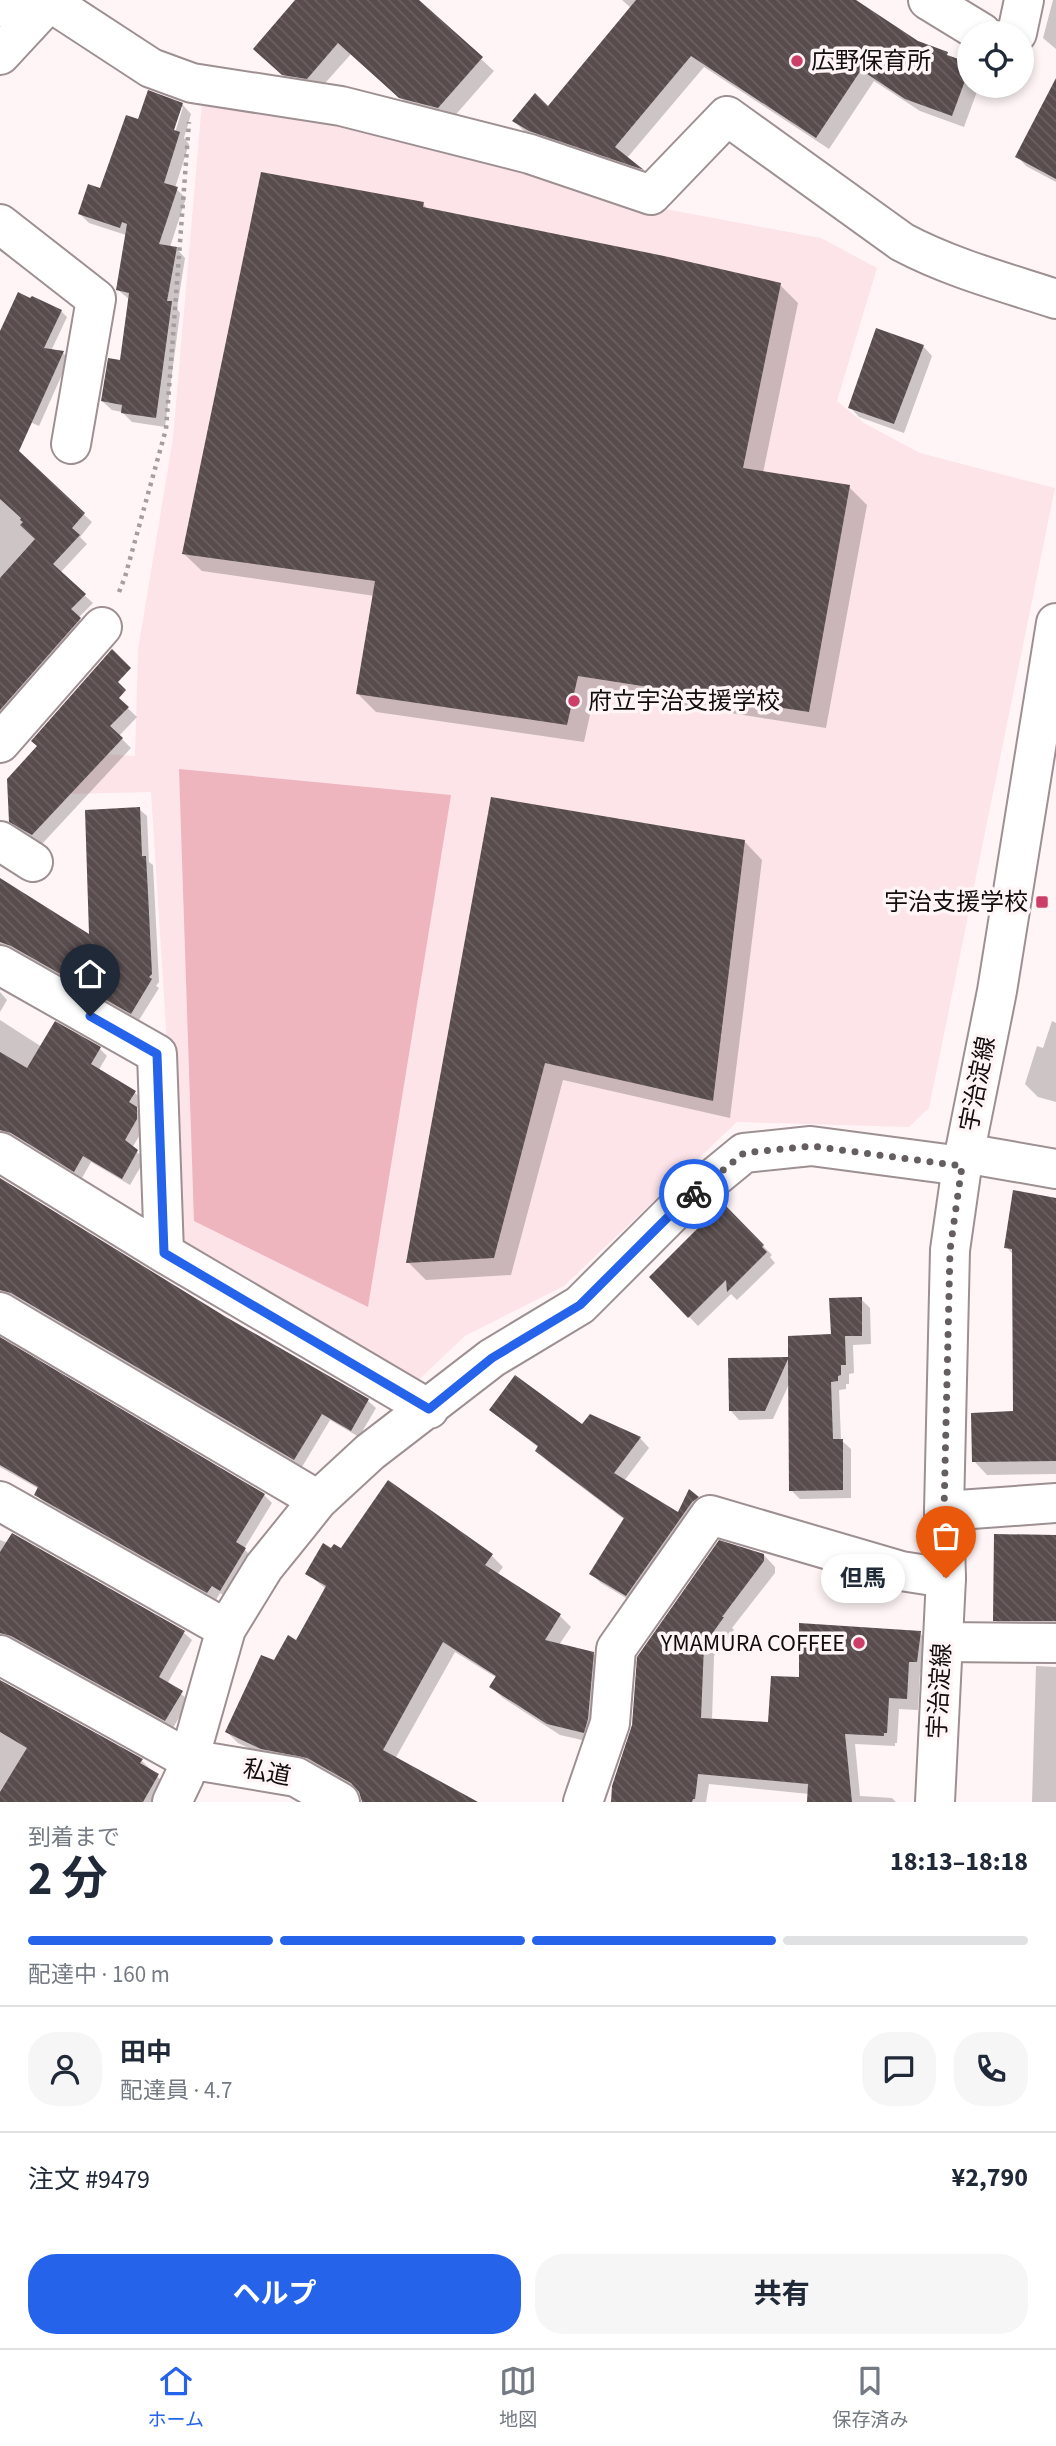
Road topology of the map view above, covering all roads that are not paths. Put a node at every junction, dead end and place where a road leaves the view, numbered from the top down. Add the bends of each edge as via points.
1 (928, 0) edge
2 (1024, 0) edge
3 (32, 7) edge
4 (962, 21) edge
5 (1020, 21) edge
6 (0, 55) edge
7 (0, 224) edge
8 (1056, 299) edge
9 (71, 444) dead end
10 (1056, 622) edge
11 (102, 627) road end
12 (2, 738) edge
13 (0, 841) edge
14 (33, 862) dead end
15 (0, 965) edge
16 (0, 1152) edge
17 (963, 1160) junction
18 (1056, 1169) edge
19 (164, 1253) junction
20 (0, 1312) edge
21 (429, 1409) junction
22 (318, 1500) junction
23 (0, 1501) edge
24 (1056, 1503) edge
25 (944, 1511) junction
26 (946, 1578) junction
27 (226, 1629) junction
28 (943, 1642) junction
29 (1056, 1643) edge
30 (0, 1655) edge
31 (188, 1759) junction
32 (172, 1802) edge
33 (340, 1802) edge
34 (583, 1802) edge
35 (935, 1802) edge

1 - 4 street
2 - 5 street
3 - 6 street
3 - 8 street via 151,68 192,83 341,106 530,154 651,195 727,116 927,256
7 - 9 street via 96,299
10 - 17 street, 宇治淀線 via 997,992
11 - 12 street
13 - 14 street
15 - 19 street via 157,1054
16 - 19 street
17 - 18 street
17 - 21 street via 811,1146 744,1153 677,1208 580,1305 492,1358
17 - 25 street, 宇治淀線 via 950,1250
19 - 21 street
20 - 22 street
21 - 22 street via 370,1452
22 - 27 street via 264,1567
23 - 27 street
24 - 25 street
25 - 26 street, 宇治淀線
26 - 28 street, 宇治淀線
26 - 34 street via 901,1571 710,1515 616,1649 610,1723
27 - 31 street
28 - 29 street
28 - 35 street, 宇治淀線
30 - 31 street, 私道
31 - 32 street
31 - 33 street, 私道 via 296,1777

